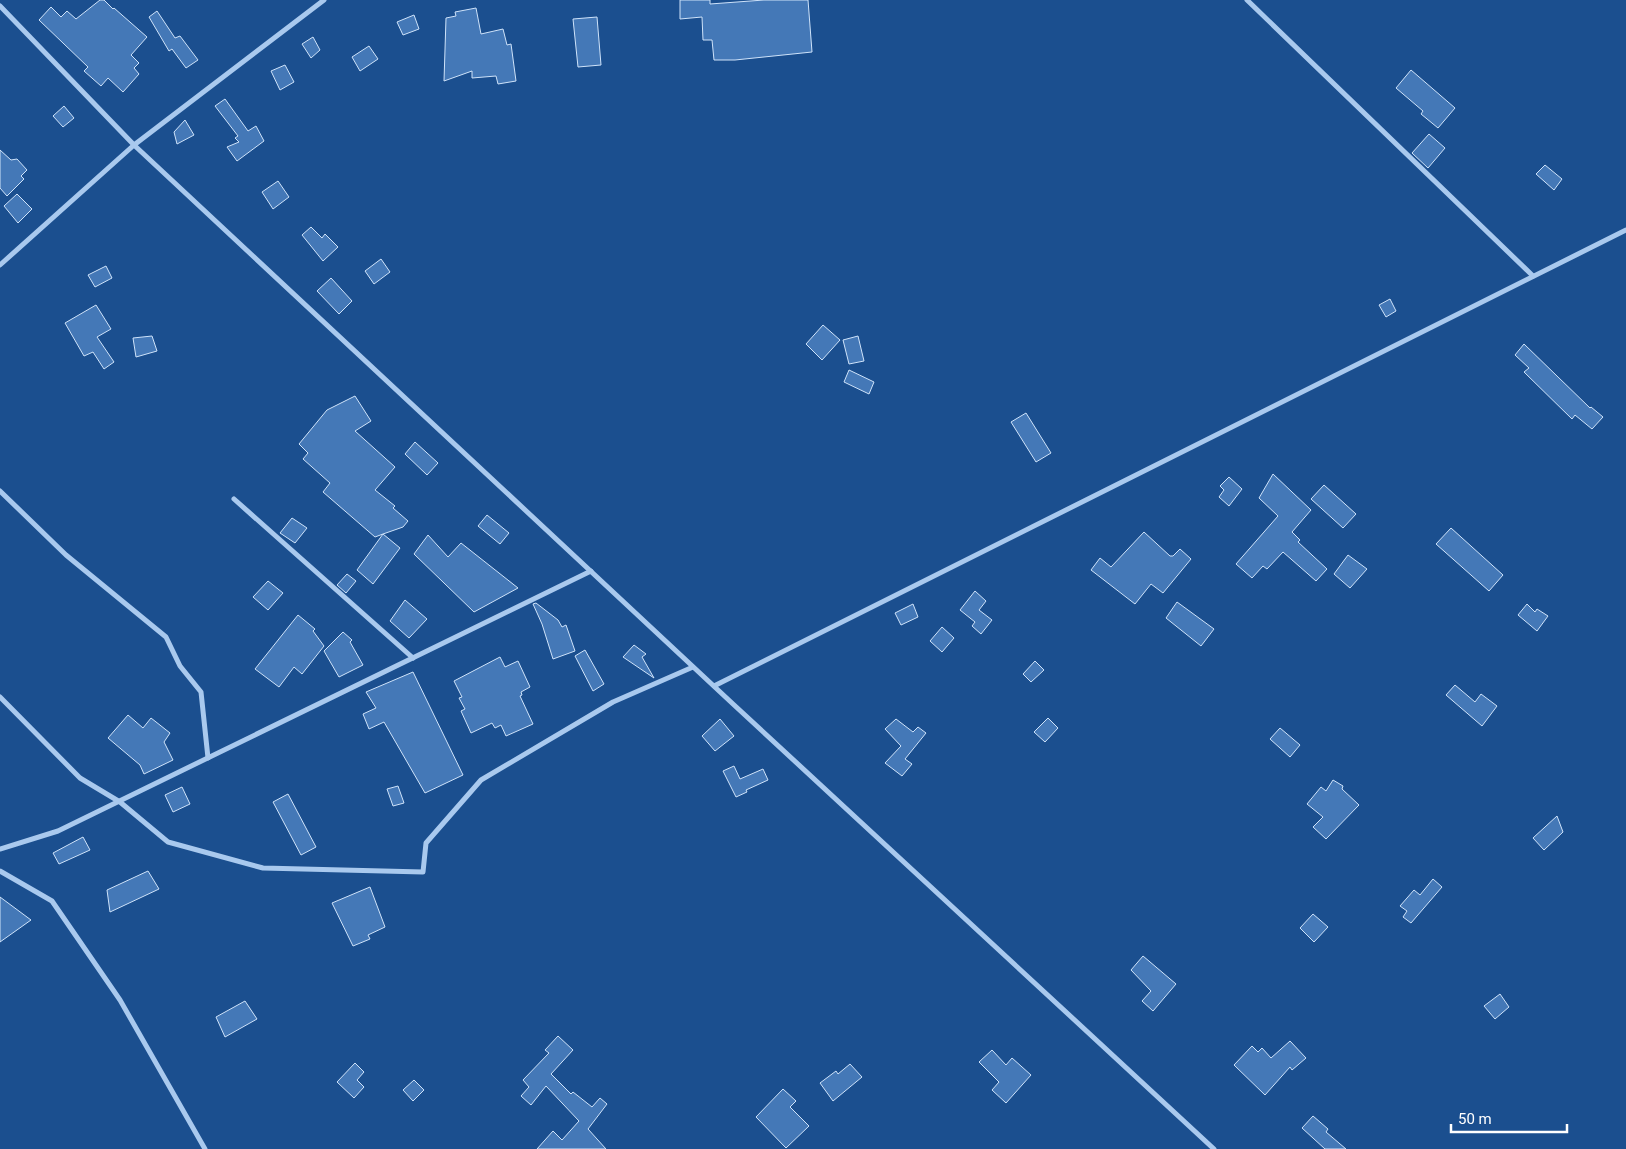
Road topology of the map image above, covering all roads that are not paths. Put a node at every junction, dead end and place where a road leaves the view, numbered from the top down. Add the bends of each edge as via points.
1 (324, 0) edge
2 (1247, 0) edge
3 (0, 6) edge
4 (134, 145) junction
5 (1626, 230) edge
6 (0, 264) edge
7 (1533, 276) junction
8 (0, 491) edge
9 (234, 499) dead end
10 (591, 571) junction
11 (413, 658) junction
12 (693, 667) junction
13 (714, 686) junction
14 (0, 697) edge
15 (208, 758) junction
16 (120, 802) junction
17 (0, 849) edge
18 (0, 871) edge
19 (205, 1149) edge
20 (1214, 1149) edge

1 - 4 street
2 - 7 street
3 - 4 street
4 - 6 street
4 - 10 street
5 - 7 street
7 - 13 street
8 - 15 street via 66,555 166,637 180,666 201,692
9 - 11 street
10 - 11 street
10 - 12 street
11 - 15 street
12 - 13 street
12 - 16 street via 613,702 482,780 426,843 423,872 263,868 168,842
13 - 20 street
14 - 16 street via 80,778
15 - 16 street
16 - 17 street via 58,831
18 - 19 street via 52,901 120,1000

